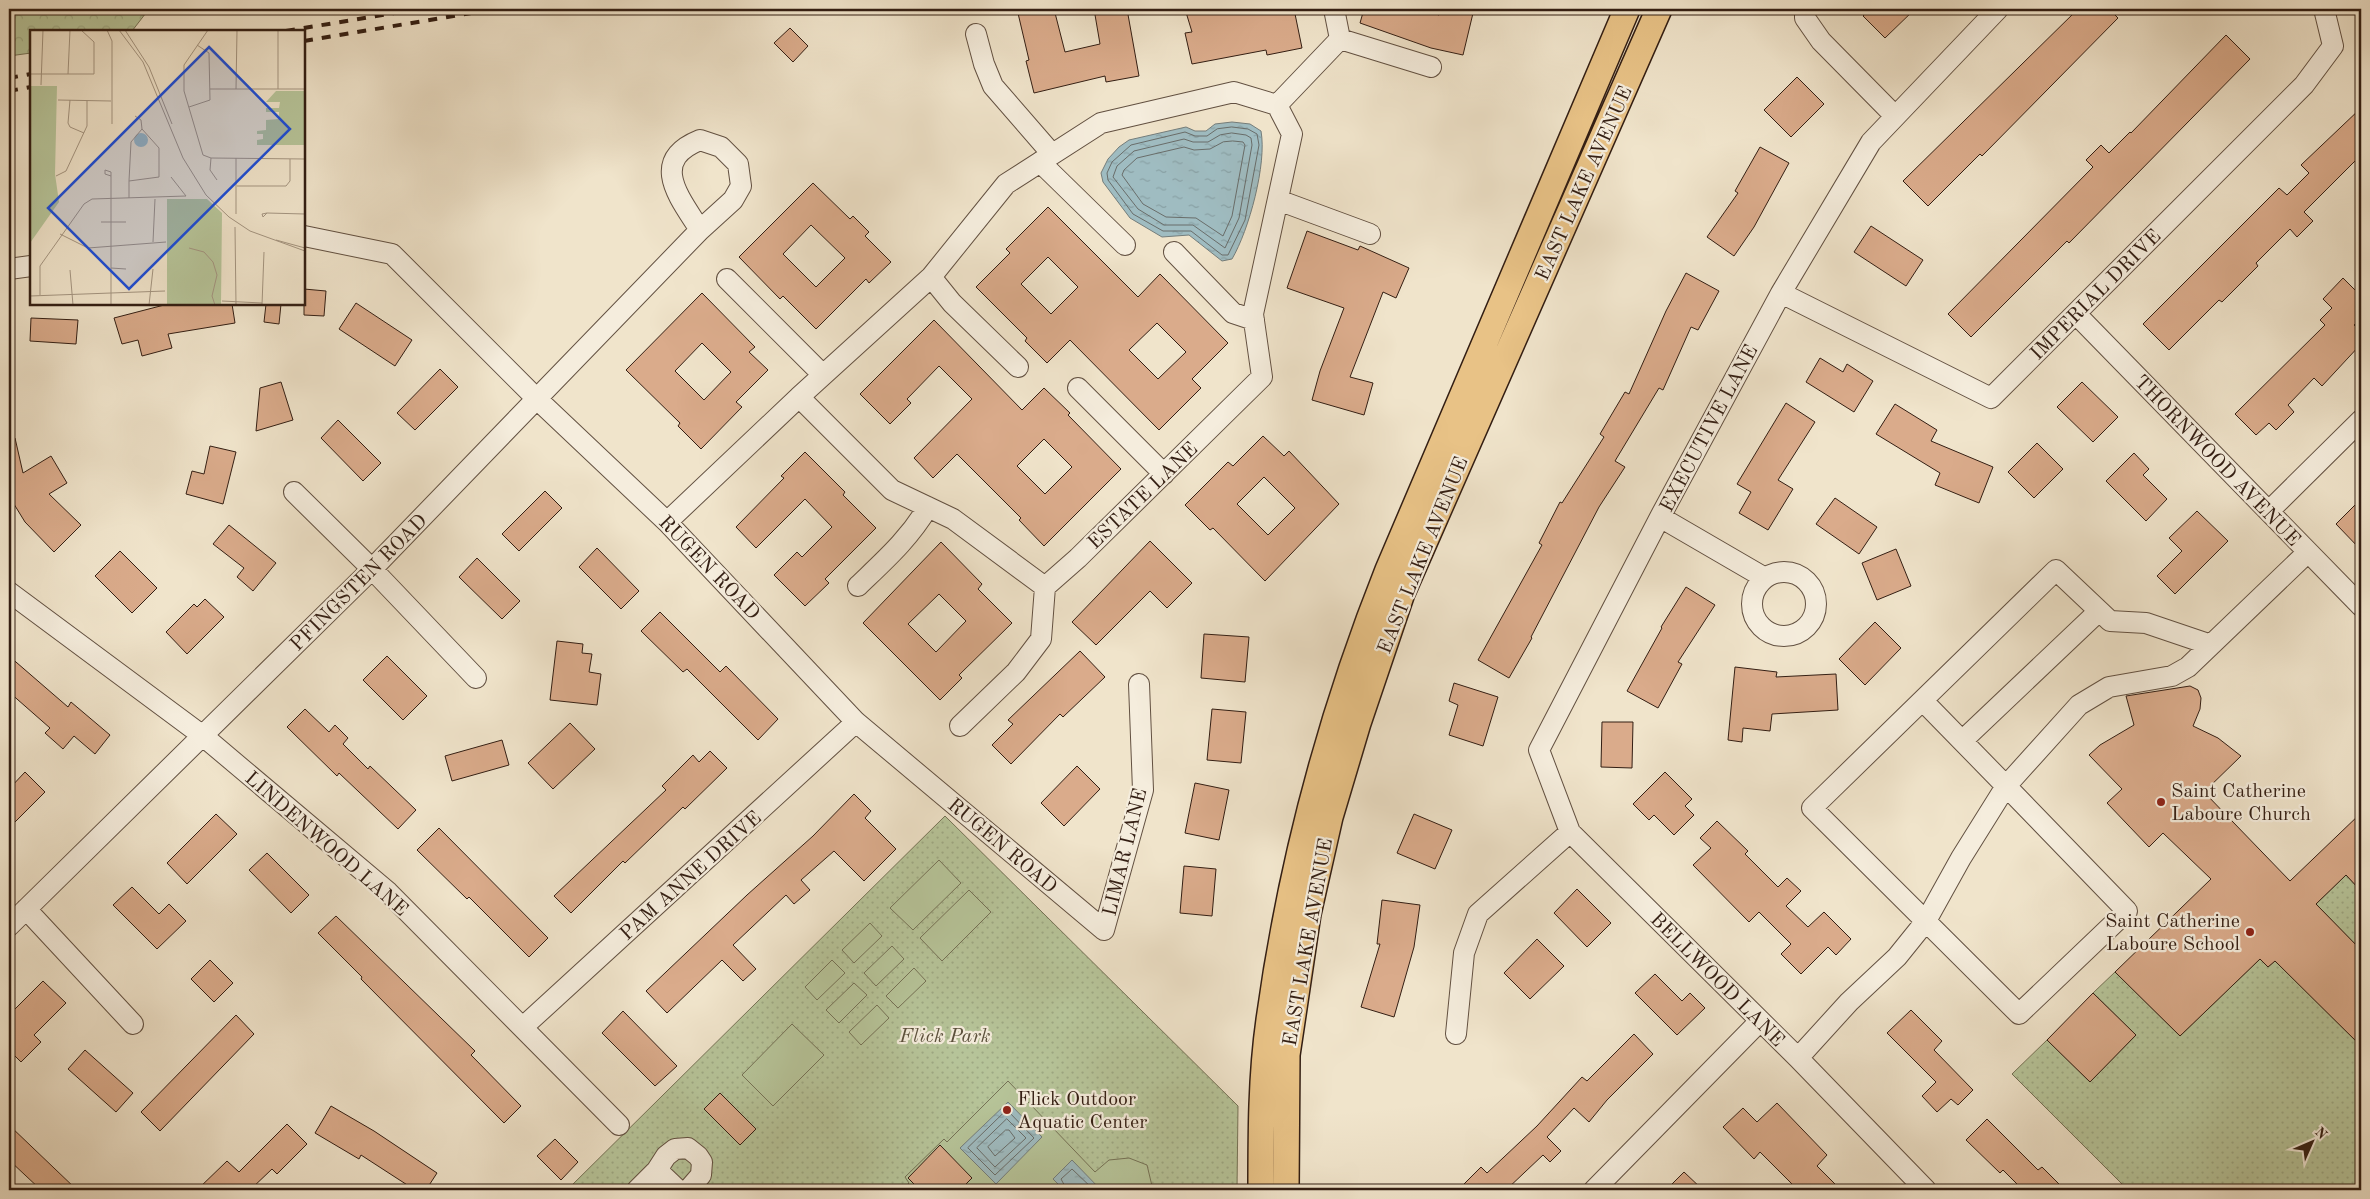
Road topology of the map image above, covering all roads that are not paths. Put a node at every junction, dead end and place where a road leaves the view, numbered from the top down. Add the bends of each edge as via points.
1 (1334, 9) edge
2 (1627, 9) edge
3 (1659, 9) edge
4 (1805, 9) edge
5 (1998, 9) edge
6 (2324, 9) edge
7 (976, 34) dead end
8 (1340, 39) junction
9 (1431, 67) dead end
10 (1277, 106) junction
11 (1895, 116) junction
12 (1046, 158) junction
13 (1278, 200) junction
14 (700, 230) dead end
15 (1370, 234) dead end
16 (305, 236) edge
17 (1125, 244) dead end
18 (1174, 252) dead end
19 (30, 266) edge
20 (9, 269) edge
21 (931, 277) junction
22 (727, 279) dead end
23 (1781, 292) junction
24 (2076, 314) junction
25 (1254, 320) junction
26 (1018, 367) dead end
27 (823, 376) junction
28 (1078, 388) dead end
29 (799, 396) junction
30 (538, 400) junction
31 (2361, 420) edge
32 (1164, 474) junction
33 (294, 492) dead end
34 (928, 507) junction
35 (2269, 511) junction
36 (1660, 517) junction
37 (667, 522) junction
38 (2308, 552) junction
39 (372, 569) junction
40 (1765, 578) dead end
41 (858, 586) dead end
42 (1044, 586) junction
43 (9, 592) edge
44 (2361, 606) edge
45 (2099, 611) junction
46 (2211, 645) junction
47 (476, 678) dead end
48 (1139, 684) dead end
49 (1922, 700) junction
50 (856, 722) junction
51 (960, 726) dead end
52 (203, 736) junction
53 (1962, 741) junction
54 (1539, 750) joint
55 (2006, 786) junction
56 (1570, 832) junction
57 (26, 909) junction
58 (1926, 921) junction
59 (9, 926) edge
60 (1104, 930) joint
61 (1760, 1021) junction
62 (133, 1024) dead end
63 (523, 1027) junction
64 (1456, 1034) dead end
65 (1798, 1058) junction
66 (619, 1125) dead end
67 (657, 1170) junction
68 (637, 1190) edge
69 (678, 1190) edge
70 (688, 1190) edge
71 (1261, 1190) edge
72 (1286, 1190) edge
73 (1594, 1190) edge
74 (1926, 1190) edge

1 - 8 street
2 - 71 main road, EAST LAKE AVENUE via 1388,570 1343,694 1304,834 1269,1020
3 - 72 main road, EAST LAKE AVENUE via 1402,593 1358,723 1330,817 1308,914 1287,1055
4 - 11 street via 1805,18 1821,41
5 - 11 street, EXECUTIVE LANE
6 - 24 street, IMPERIAL DRIVE via 2333,46 2304,85
7 - 12 street via 994,86
8 - 9 street
8 - 10 street
10 - 12 street via 1234,92 1101,124
10 - 13 street, ESTATE LANE via 1292,134
11 - 23 street, EXECUTIVE LANE via 1871,142
12 - 17 street
12 - 21 street via 1006,184
13 - 15 street
13 - 25 street, ESTATE LANE
14 - 30 street, PFINGSTEN ROAD
16 - 30 street, RUGEN ROAD via 392,254
18 - 25 street via 1233,313
19 - 20 street
21 - 26 street via 952,303
21 - 27 street
22 - 27 street
23 - 24 street, IMPERIAL DRIVE via 1991,398
23 - 36 street, EXECUTIVE LANE
24 - 35 street, THORNWOOD AVENUE
25 - 32 street, ESTATE LANE via 1262,377
27 - 29 street
28 - 32 street
29 - 34 street via 892,490
29 - 37 street
30 - 37 street, RUGEN ROAD
30 - 39 street, PFINGSTEN ROAD
31 - 35 street
32 - 42 street, ESTATE LANE via 1078,558
33 - 39 street
34 - 41 street via 914,531
34 - 42 street via 953,518
35 - 38 street, THORNWOOD AVENUE
36 - 40 street
36 - 54 street, EXECUTIVE LANE
37 - 50 street, RUGEN ROAD
38 - 44 street, THORNWOOD AVENUE
38 - 46 street
39 - 47 street
39 - 52 street, PFINGSTEN ROAD
42 - 51 street via 1041,639 1016,672
43 - 52 street, LINDENWOOD LANE
45 - 46 street via 2110,621 2146,624
45 - 49 street via 2056,570
45 - 53 street
46 - 55 street via 2188,667 2172,676 2109,688 2079,705
48 - 60 street, LIMAR LANE via 1143,790
49 - 53 street
49 - 58 street via 1812,808
50 - 60 street, RUGEN ROAD
50 - 63 street, PAM ANNE DRIVE
52 - 57 street, PFINGSTEN ROAD
52 - 63 street, LINDENWOOD LANE via 388,892
53 - 55 street
54 - 56 street, BELLWOOD LANE
55 - 58 street
55 - 58 street via 2127,912 2019,1014
56 - 61 street, BELLWOOD LANE
56 - 64 street via 1478,914 1464,953
57 - 59 street, PFINGSTEN ROAD
57 - 62 street
58 - 65 street via 1897,957 1849,1002
61 - 65 street, BELLWOOD LANE
61 - 73 street
63 - 66 street, LINDENWOOD LANE
65 - 74 street, BELLWOOD LANE
67 - 68 street
67 - 69 street
67 - 70 street via 675,1149 694,1151 702,1162 702,1168 697,1181

